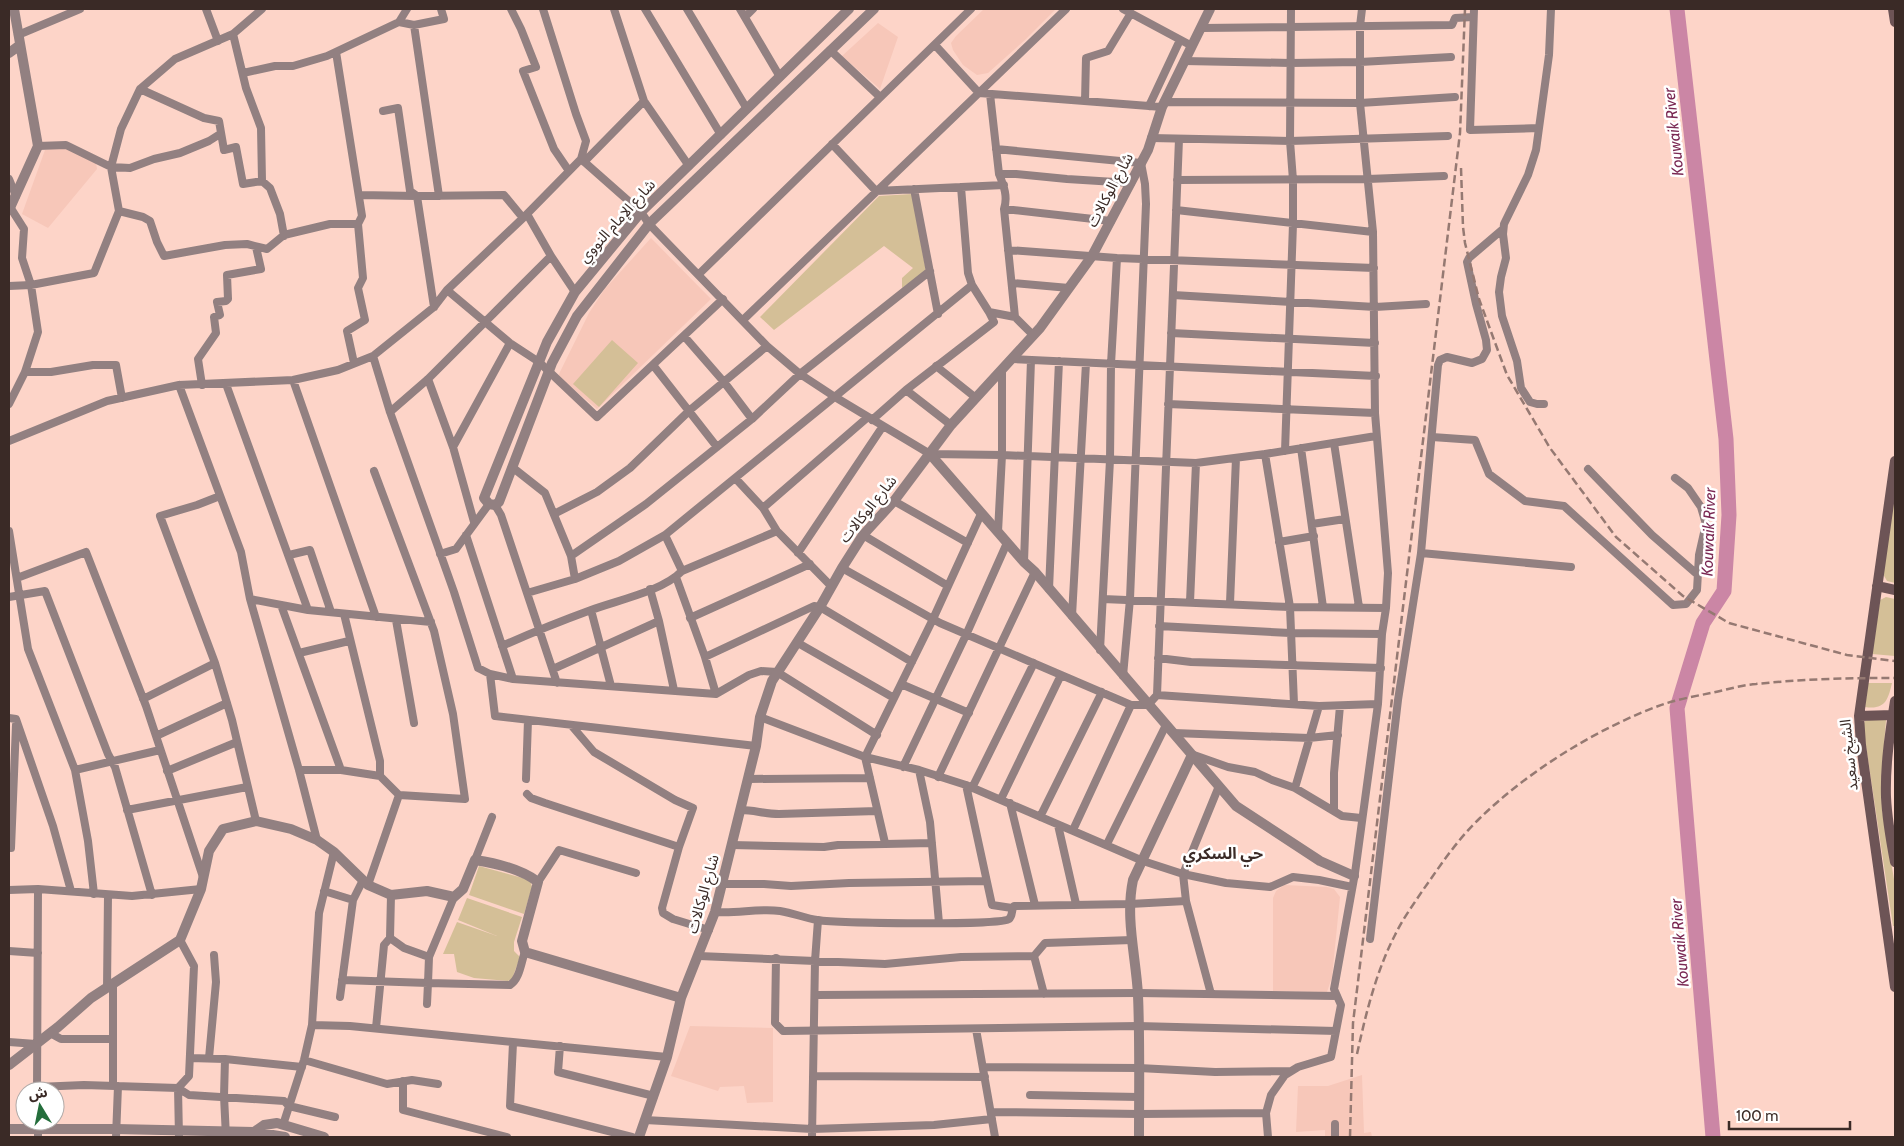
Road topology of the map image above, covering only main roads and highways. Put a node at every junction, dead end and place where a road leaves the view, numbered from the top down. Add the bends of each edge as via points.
1 (1893, 9) edge
2 (1895, 22) edge
3 (1895, 461) edge
4 (1877, 586) junction
5 (1895, 590) edge
6 (1895, 701) edge
7 (1858, 716) junction
8 (1893, 716) junction
9 (1891, 752) edge
10 (1893, 837) edge
11 (1895, 862) edge
12 (1895, 987) edge

1 - 2 main road
3 - 4 main road, الشيخ سعيد
4 - 5 main road
4 - 7 main road, الشيخ سعيد
6 - 8 main road
7 - 8 main road
7 - 12 main road, الشيخ سعيد
8 - 9 main road
9 - 10 main road via 1886,800
10 - 11 main road

